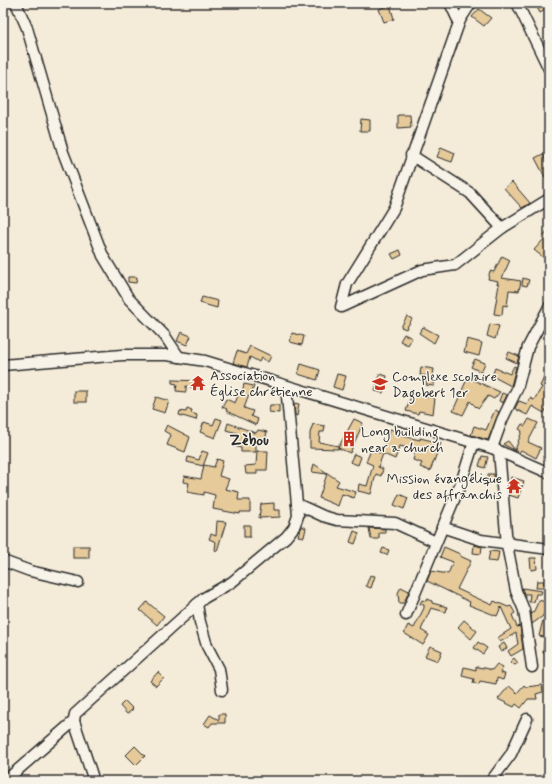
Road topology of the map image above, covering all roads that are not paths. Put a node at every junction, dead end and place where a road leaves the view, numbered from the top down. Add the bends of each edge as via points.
1 (16, 3) edge
2 (450, 3) edge
3 (471, 3) edge
4 (517, 3) edge
5 (460, 20) junction
6 (549, 68) edge
7 (411, 155) junction
8 (549, 199) edge
9 (502, 228) junction
10 (549, 307) edge
11 (179, 357) junction
12 (3, 365) edge
13 (286, 386) junction
14 (474, 442) junction
15 (496, 449) junction
16 (549, 473) edge
17 (297, 504) junction
18 (442, 527) junction
19 (436, 542) junction
20 (507, 545) junction
21 (549, 550) edge
22 (3, 561) edge
23 (78, 582) dead end
24 (197, 604) junction
25 (406, 615) dead end
26 (532, 666) dead end
27 (222, 690) dead end
28 (527, 719) dead end
29 (74, 721) junction
30 (92, 775) dead end
31 (5, 781) edge
32 (490, 781) edge

1 - 11 street via 27,28 63,152 103,256 129,299 165,336
2 - 5 street
3 - 5 street
4 - 6 street
5 - 7 street
7 - 9 street via 470,193
7 - 9 street via 394,208 348,284 341,307 422,270 455,265
8 - 9 street
10 - 15 street via 528,347 517,388 502,420
11 - 12 street via 122,356
11 - 13 street via 205,361
13 - 14 street
13 - 17 street
14 - 15 street
14 - 18 street via 461,483
15 - 16 street
15 - 20 street
17 - 19 street via 337,520 395,523
17 - 24 street via 298,516 286,537 232,582
18 - 19 street
18 - 20 street via 466,536
19 - 25 street
20 - 21 street
20 - 26 street via 516,591 524,610
22 - 23 street via 30,571
24 - 27 street via 208,646 219,669
24 - 29 street via 76,714
28 - 32 street via 511,754
29 - 30 street
29 - 31 street

